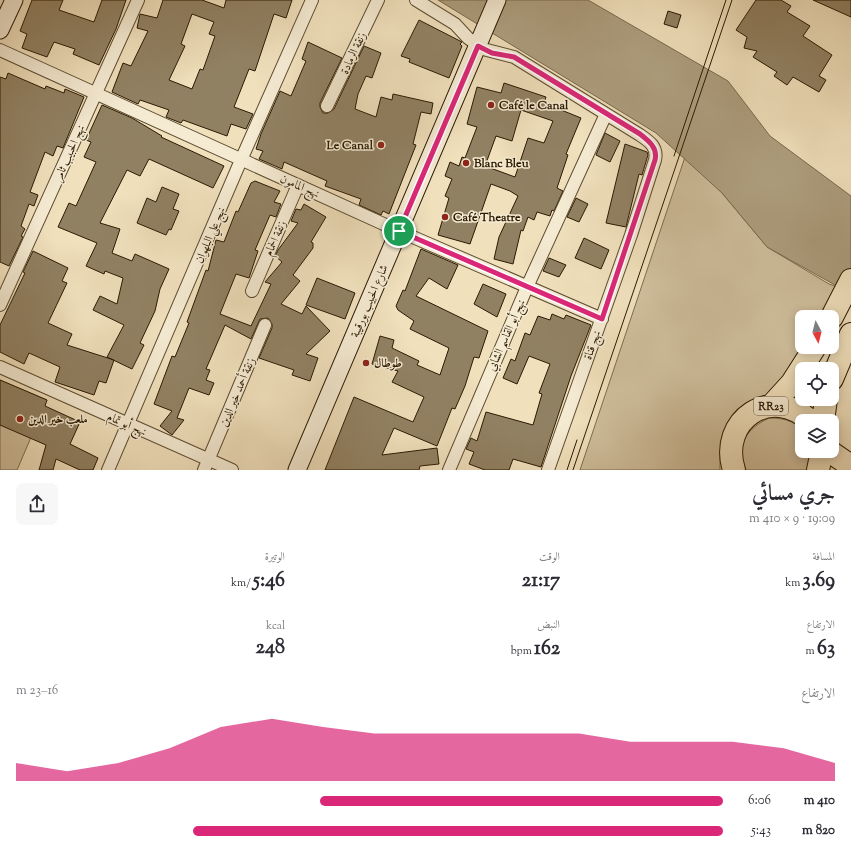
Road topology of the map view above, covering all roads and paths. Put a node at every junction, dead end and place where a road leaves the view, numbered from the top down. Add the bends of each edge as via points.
1 (14, 0) edge
2 (138, 0) edge
3 (312, 0) edge
4 (378, 0) edge
5 (416, 0) edge
6 (497, 0) edge
7 (0, 30) edge
8 (479, 44) junction
9 (0, 50) edge
10 (95, 94) junction
11 (327, 106) dead end
12 (606, 114) junction
13 (241, 160) junction
14 (298, 186) junction
15 (399, 231) junction
16 (851, 280) edge
17 (527, 287) junction
18 (252, 290) dead end
19 (0, 306) edge
20 (836, 310) edge
21 (602, 319) junction
22 (265, 325) dead end
23 (851, 334) edge
24 (811, 354) edge
25 (839, 362) edge
26 (0, 368) edge
27 (771, 406) junction
28 (803, 414) edge
29 (129, 424) junction
30 (821, 458) edge
31 (839, 458) edge
32 (207, 465) edge
33 (851, 466) edge
34 (108, 470) edge
35 (232, 470) edge
36 (297, 470) edge
37 (449, 470) edge
38 (548, 470) edge
39 (734, 470) edge
40 (818, 470) edge

1 - 7 main road
2 - 10 street, نهج الحبيب ثامر
3 - 13 street, نهج علي البلهوان
4 - 11 street, زنقة الرمادة
5 - 8 street via 455,24
6 - 8 main road, شارع الحبيب بورقيبة
8 - 12 street, نهج قناة via 492,53 514,57
8 - 15 main road, شارع الحبيب بورقيبة
9 - 10 street, نهج المامون
10 - 13 street, نهج المامون
10 - 19 street, نهج الحبيب ثامر
12 - 17 street, نهج أبو القاسم الشابي
12 - 21 street, نهج قناة via 652,144 656,157
13 - 14 street, نهج المامون
13 - 29 street, نهج علي البلهوان
14 - 15 street, نهج المامون
14 - 18 street, زنقة الحمام
15 - 17 street, نهج المامون
15 - 36 main road, شارع الحبيب بورقيبة
16 - 20 highway
17 - 21 street, نهج المامون
17 - 37 street, نهج أبو القاسم الشابي
21 - 38 street, نهج قناة
22 - 32 street, زنقة أحمد خير الدين
23 - 25 highway
24 - 27 highway, RR23 via 792,383
26 - 29 street, نهج أبو تمام
27 - 28 highway, RR23 via 787,406
27 - 39 highway, RR23 via 756,410 744,418 735,430 730,444 730,458
29 - 32 street, نهج أبو تمام
29 - 34 street, نهج علي البلهوان
30 - 40 highway
31 - 33 highway
32 - 35 street, نهج أبو تمام

